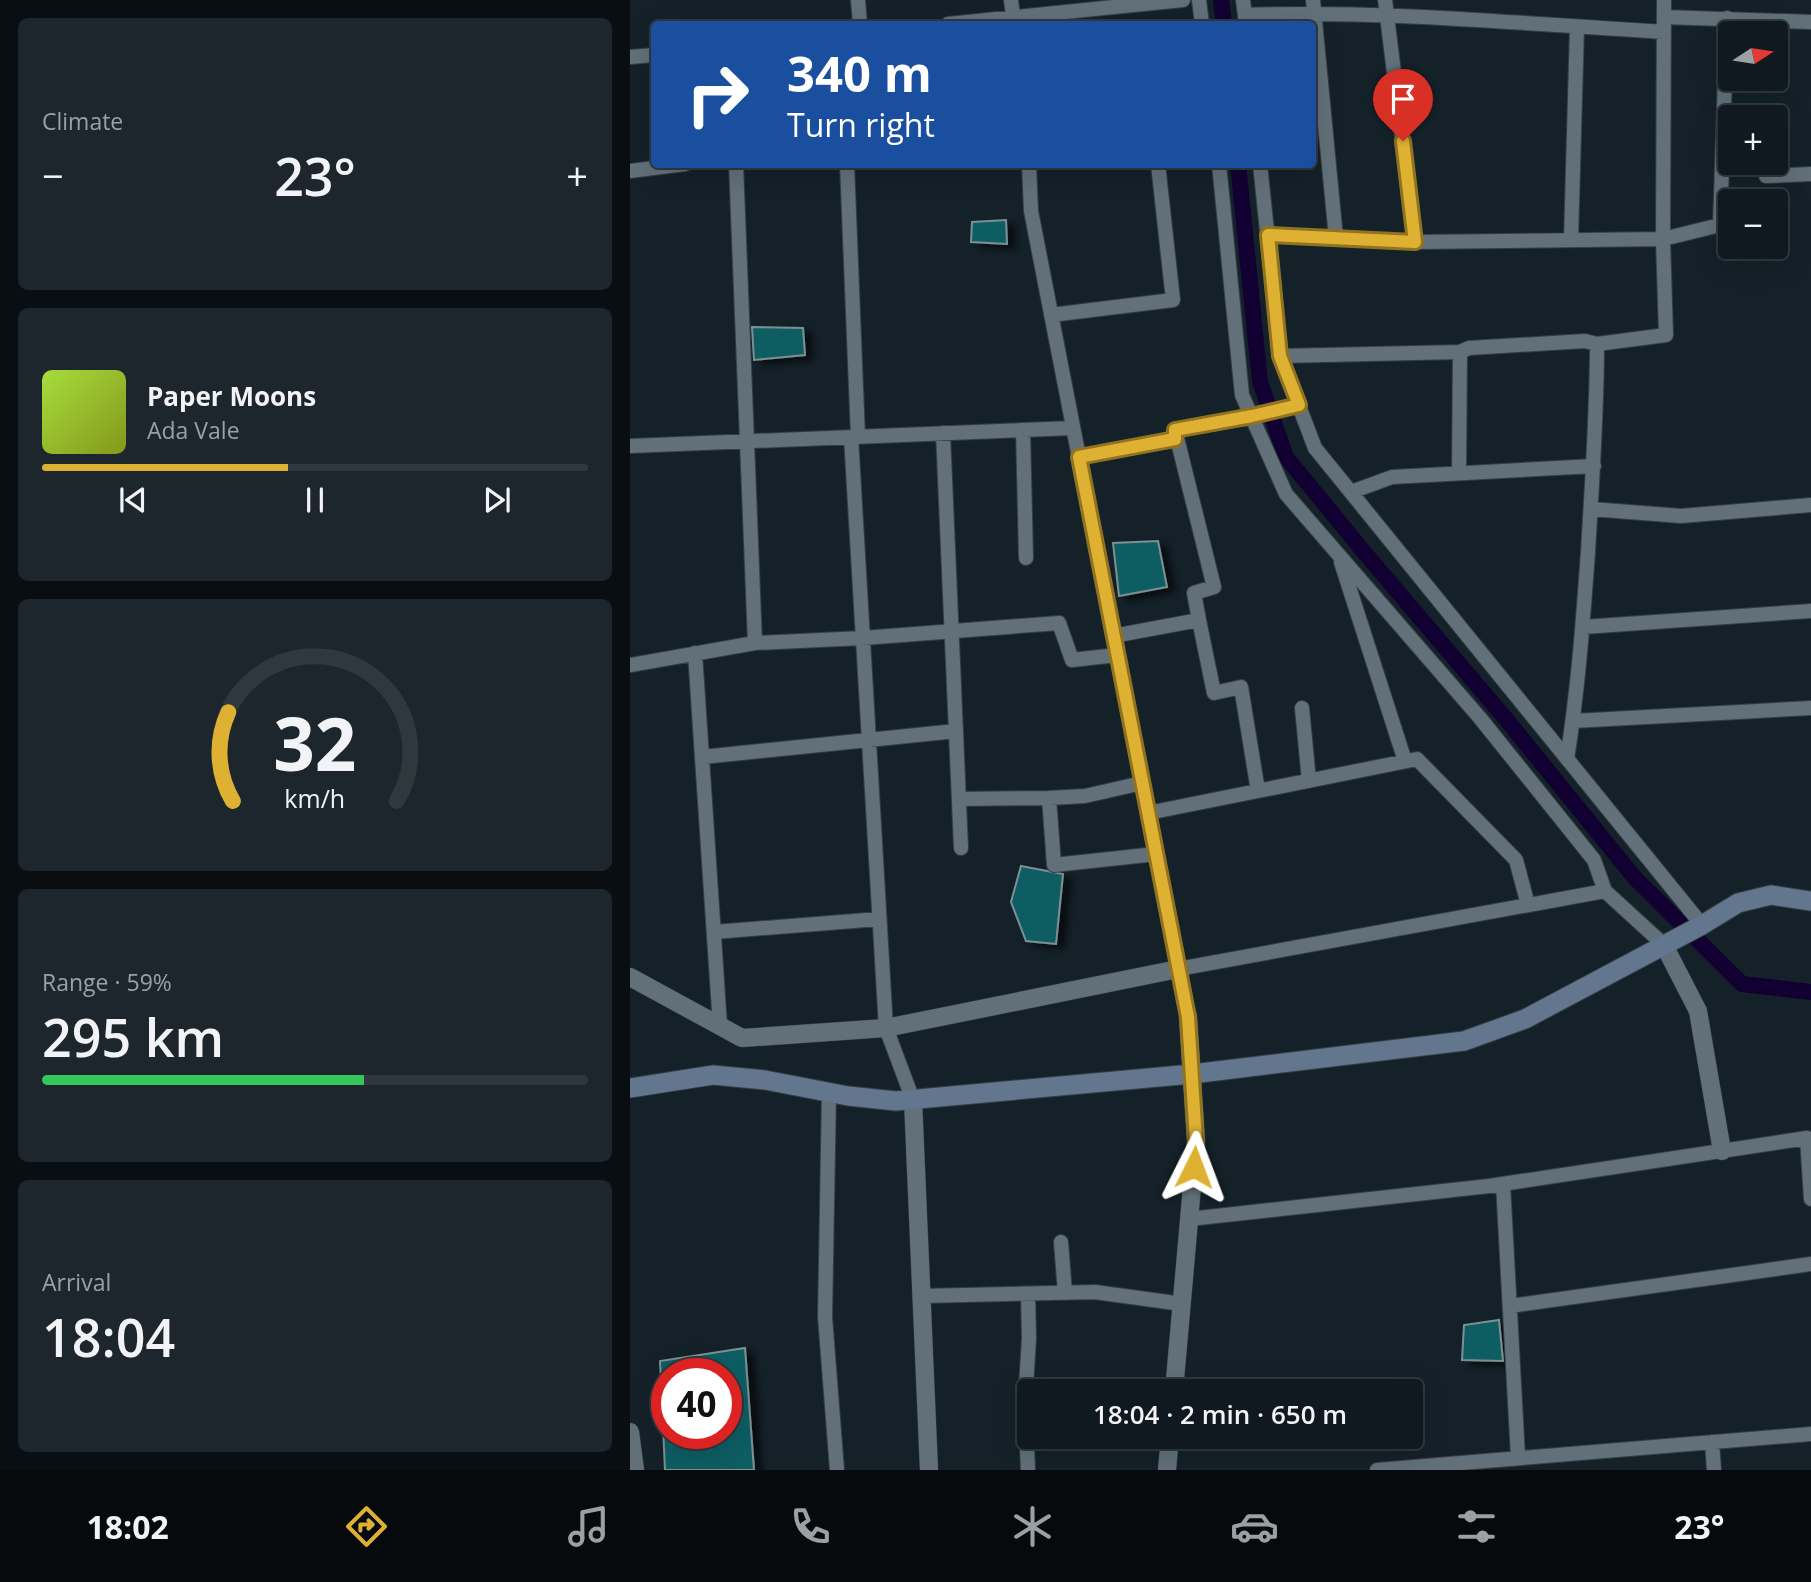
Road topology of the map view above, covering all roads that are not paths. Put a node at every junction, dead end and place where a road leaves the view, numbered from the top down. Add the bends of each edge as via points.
1 (858, 0) edge
2 (1011, 0) edge
3 (1183, 0) edge
4 (1199, 0) edge
5 (1664, 0) edge
6 (1314, 6) edge
7 (1386, 8) edge
8 (1244, 13) edge
9 (1664, 17) junction
10 (1727, 18) junction
11 (860, 21) edge
12 (1014, 21) edge
13 (1202, 21) edge
14 (1811, 22) edge
15 (1316, 27) edge
16 (1577, 27) junction
17 (1664, 32) junction
18 (651, 55) edge
19 (630, 57) edge
20 (654, 168) edge
21 (737, 168) edge
22 (848, 168) edge
23 (1029, 168) edge
24 (1158, 168) edge
25 (1219, 168) edge
26 (1260, 168) edge
27 (630, 171) edge
28 (1811, 174) edge
29 (1766, 176) dead end
30 (1268, 235) junction
31 (1336, 238) junction
32 (1663, 239) junction
33 (1571, 240) junction
34 (1415, 242) junction
35 (1051, 315) junction
36 (1597, 344) junction
37 (1460, 352) junction
38 (1280, 356) junction
39 (1299, 405) junction
40 (1252, 416) junction
41 (1073, 428) junction
42 (1023, 430) junction
43 (943, 433) junction
44 (855, 437) junction
45 (1175, 439) junction
46 (748, 441) junction
47 (630, 446) edge
48 (1079, 457) junction
49 (1594, 467) junction
50 (1459, 473) junction
51 (1351, 492) junction
52 (1811, 505) edge
53 (1591, 509) junction
54 (1339, 555) junction
55 (1026, 558) dead end
56 (1811, 611) edge
57 (1199, 620) junction
58 (1583, 626) junction
59 (952, 631) junction
60 (1113, 636) junction
61 (863, 638) junction
62 (755, 643) junction
63 (695, 653) junction
64 (1117, 655) junction
65 (630, 665) edge
66 (1302, 708) dead end
67 (1811, 708) edge
68 (1573, 721) junction
69 (956, 731) junction
70 (869, 739) junction
71 (702, 757) junction
72 (1567, 759) junction
73 (1405, 761) junction
74 (1309, 781) junction
75 (1142, 783) junction
76 (1258, 791) junction
77 (1049, 798) junction
78 (959, 799) junction
79 (1148, 813) junction
80 (961, 848) dead end
81 (1156, 854) junction
82 (1605, 891) junction
83 (1811, 901) edge
84 (1528, 905) junction
85 (879, 919) junction
86 (1702, 925) junction
87 (714, 932) junction
88 (1664, 945) junction
89 (1178, 970) junction
90 (630, 977) edge
91 (1188, 1017) joint
92 (720, 1026) junction
93 (886, 1027) junction
94 (1192, 1074) junction
95 (630, 1088) edge
96 (829, 1092) junction
97 (913, 1100) junction
98 (1809, 1138) edge
99 (1722, 1151) junction
100 (1503, 1184) junction
101 (1811, 1199) edge
102 (1189, 1219) junction
103 (1061, 1242) dead end
104 (1811, 1264) edge
105 (1065, 1293) junction
106 (1028, 1294) junction
107 (922, 1296) junction
108 (1182, 1304) junction
109 (1510, 1306) junction
110 (1175, 1379) edge
111 (630, 1432) edge
112 (1811, 1434) edge
113 (1712, 1441) junction
114 (1169, 1449) edge
115 (1518, 1457) junction
116 (1460, 1466) edge
117 (635, 1470) edge
118 (837, 1470) edge
119 (929, 1470) edge
120 (1028, 1470) edge
121 (1167, 1470) edge
122 (1377, 1470) edge
123 (1714, 1470) edge

1 - 11 street
2 - 12 street
3 - 12 street
4 - 13 street
5 - 9 street
6 - 7 street
6 - 8 street
7 - 16 street
7 - 34 street
9 - 10 street
9 - 17 street
10 - 14 street
10 - 32 street via 1720,225
15 - 31 street
16 - 17 street
16 - 33 street
17 - 32 street
18 - 19 street
20 - 27 street
21 - 46 street
22 - 44 street
23 - 35 street via 1031,211
24 - 35 street via 1173,300
25 - 40 street via 1242,395
26 - 30 street
28 - 29 street
30 - 31 street
30 - 38 street
31 - 34 street
32 - 33 street
32 - 36 street via 1666,335
33 - 34 street
35 - 41 street
36 - 37 street via 1585,341
36 - 49 street
37 - 38 street
37 - 50 street
38 - 39 street
39 - 40 street
39 - 51 street via 1315,448
40 - 45 street via 1175,430
40 - 54 street via 1286,494
41 - 42 street
41 - 48 street
42 - 43 street
42 - 55 street
43 - 44 street
43 - 59 street
44 - 46 street
44 - 61 street
45 - 48 street
45 - 57 street via 1214,587 1194,593
46 - 47 street
46 - 62 street
48 - 60 street
49 - 50 street
49 - 53 street
50 - 51 street via 1392,477
51 - 72 street
52 - 53 street via 1681,516
53 - 58 street
54 - 73 street
54 - 82 street via 1480,718 1594,860
56 - 58 street
57 - 60 street
57 - 76 street via 1214,693 1241,687
58 - 68 street
59 - 61 street
59 - 64 street via 1059,623 1072,660
59 - 69 street
60 - 64 street
61 - 62 street
61 - 70 street
62 - 63 street
63 - 65 street
63 - 71 street
64 - 75 street
66 - 74 street
67 - 68 street
68 - 72 street
69 - 70 street
69 - 78 street
70 - 71 street
70 - 85 street
71 - 87 street
72 - 86 street
73 - 74 street
73 - 84 street via 1417,759 1516,860
74 - 76 street
75 - 77 street via 1085,796
75 - 79 street
76 - 79 street
77 - 78 street
77 - 81 street via 1054,865
78 - 80 street
79 - 81 street
81 - 89 street
82 - 84 street
82 - 88 street
83 - 86 main road via 1771,895 1738,903
84 - 89 street
85 - 87 street
85 - 93 street
86 - 88 main road
87 - 92 street
88 - 94 main road via 1525,1019 1464,1041
88 - 99 street via 1698,1011
89 - 91 street
89 - 93 street
90 - 92 street
91 - 94 street
92 - 93 street via 742,1038
93 - 97 street
94 - 97 main road
94 - 102 street via 1196,1141
95 - 96 main road via 713,1075
96 - 97 main road
96 - 118 street via 825,1317
97 - 107 street
98 - 99 street
98 - 101 street
99 - 100 street
100 - 102 street
100 - 109 street
102 - 108 street
103 - 105 street
104 - 109 street
105 - 106 street
105 - 108 street via 1095,1292
106 - 107 street
106 - 120 street via 1024,1403
107 - 119 street
108 - 110 street
109 - 115 street
111 - 117 street
112 - 113 street
113 - 115 street
113 - 123 street
114 - 121 street
115 - 116 street
116 - 122 street

